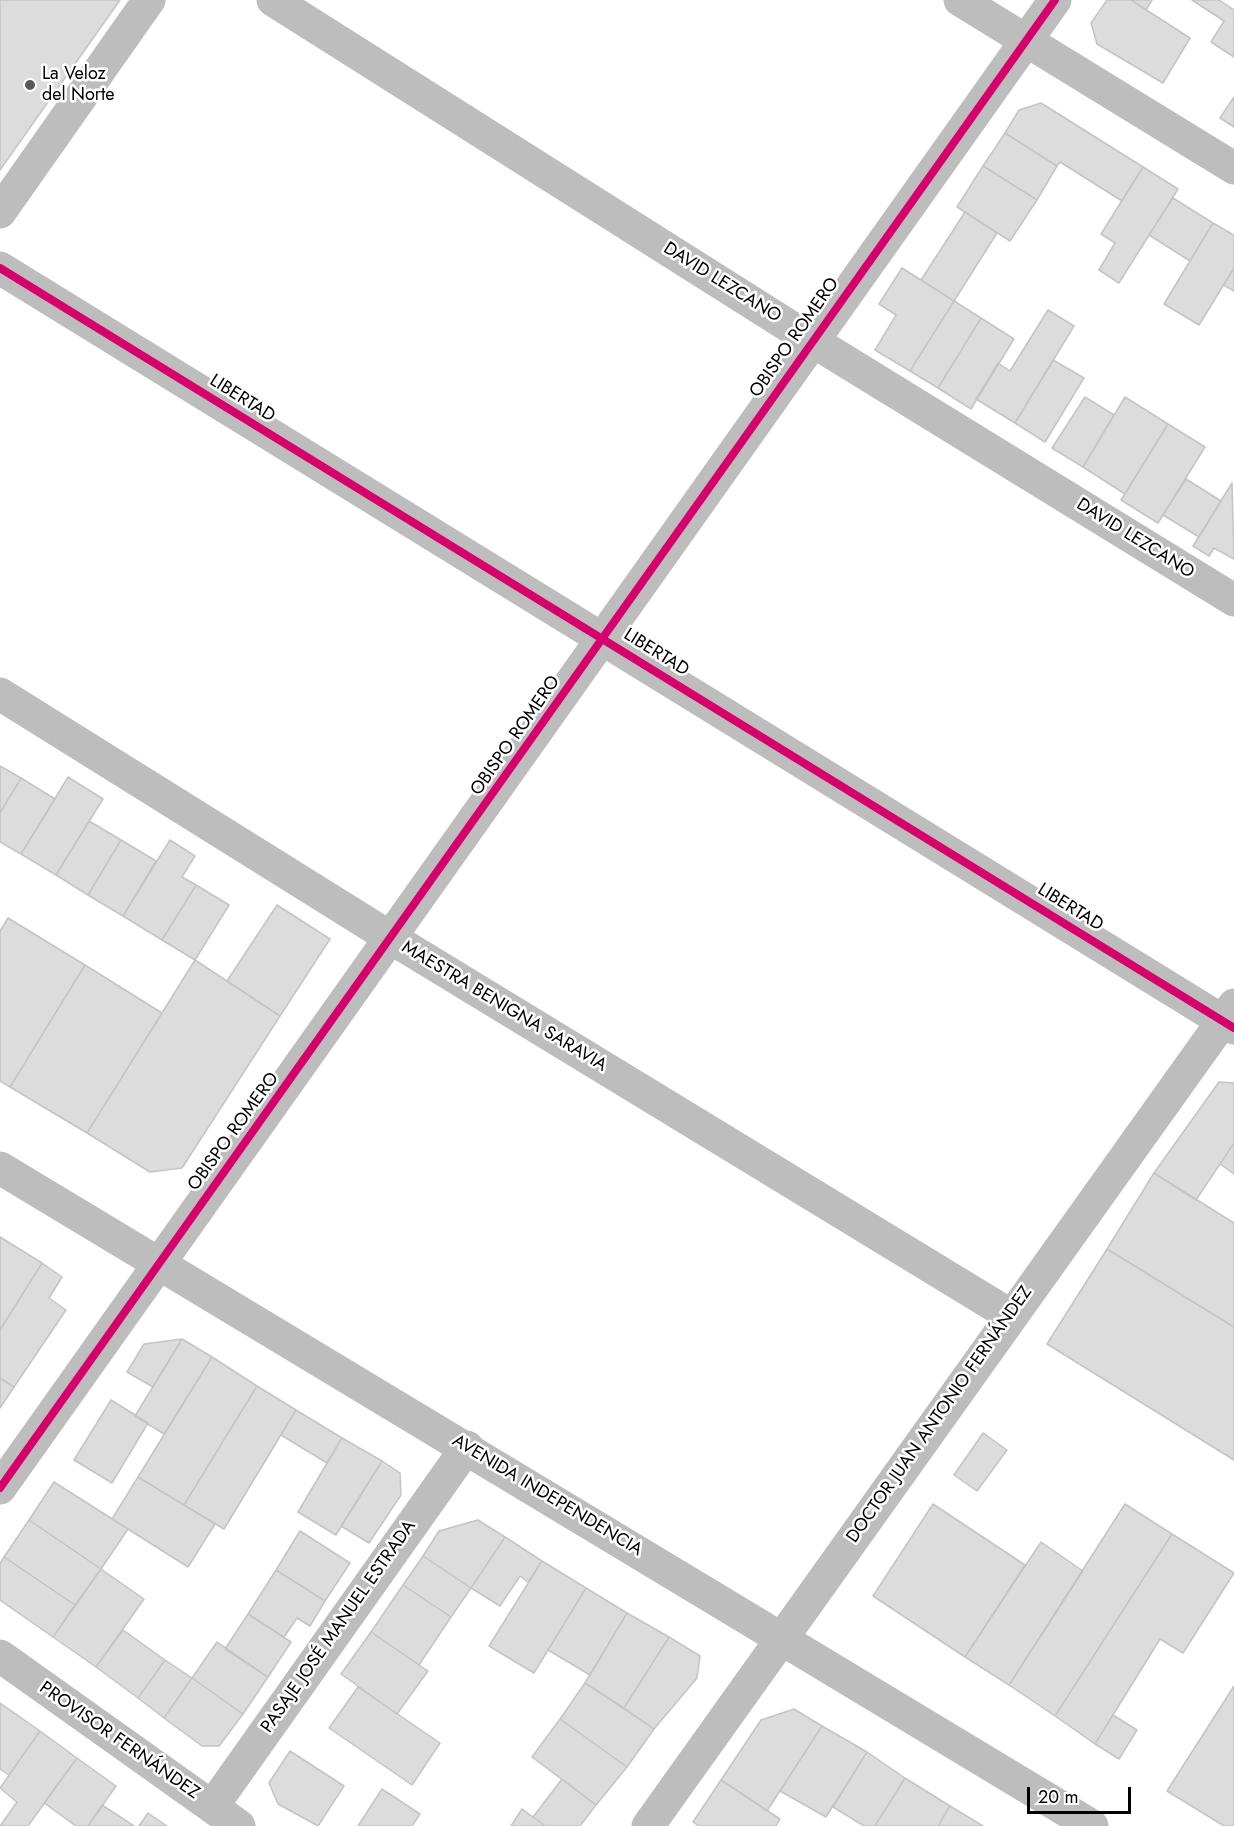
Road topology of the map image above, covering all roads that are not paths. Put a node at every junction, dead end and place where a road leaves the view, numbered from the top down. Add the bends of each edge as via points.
1 (149, 0) edge
2 (273, 0) edge
3 (960, 0) edge
4 (1055, 0) edge
5 (1025, 40) junction
6 (1234, 168) edge
7 (0, 212) edge
8 (0, 268) edge
9 (812, 340) junction
10 (1234, 600) edge
11 (603, 638) junction
12 (0, 694) edge
13 (392, 938) junction
14 (1230, 1018) edge
15 (0, 1168) edge
16 (158, 1263) junction
17 (1010, 1315) junction
18 (467, 1447) junction
19 (0, 1488) edge
20 (782, 1639) junction
21 (0, 1656) edge
22 (212, 1807) junction
23 (1089, 1825) edge
24 (239, 1826) edge
25 (648, 1826) edge

1 - 7 street
2 - 9 street, DAVID LEZCANO
3 - 5 street
4 - 5 street, OBISPO ROMERO
5 - 6 street
5 - 9 street, OBISPO ROMERO
8 - 11 street, LIBERTAD
9 - 10 street, DAVID LEZCANO
9 - 11 street, OBISPO ROMERO
11 - 13 street, OBISPO ROMERO
11 - 14 street, LIBERTAD
12 - 13 street, MAESTRA BENIGNA SARAVIA
13 - 16 street, OBISPO ROMERO
13 - 17 street, MAESTRA BENIGNA SARAVIA
14 - 17 street, DOCTOR JUAN ANTONIO FERNÁNDEZ
15 - 16 street, AVENIDA INDEPENDENCIA
16 - 18 street, AVENIDA INDEPENDENCIA
16 - 19 street, OBISPO ROMERO
17 - 20 street, DOCTOR JUAN ANTONIO FERNÁNDEZ
18 - 20 street, AVENIDA INDEPENDENCIA
18 - 22 street, PASAJE JOSÉ MANUEL ESTRADA
20 - 23 street, AVENIDA INDEPENDENCIA
20 - 25 street, DOCTOR JUAN ANTONIO FERNÁNDEZ
21 - 22 street, PROVISOR FERNÁNDEZ
22 - 24 street, PROVISOR FERNÁNDEZ

